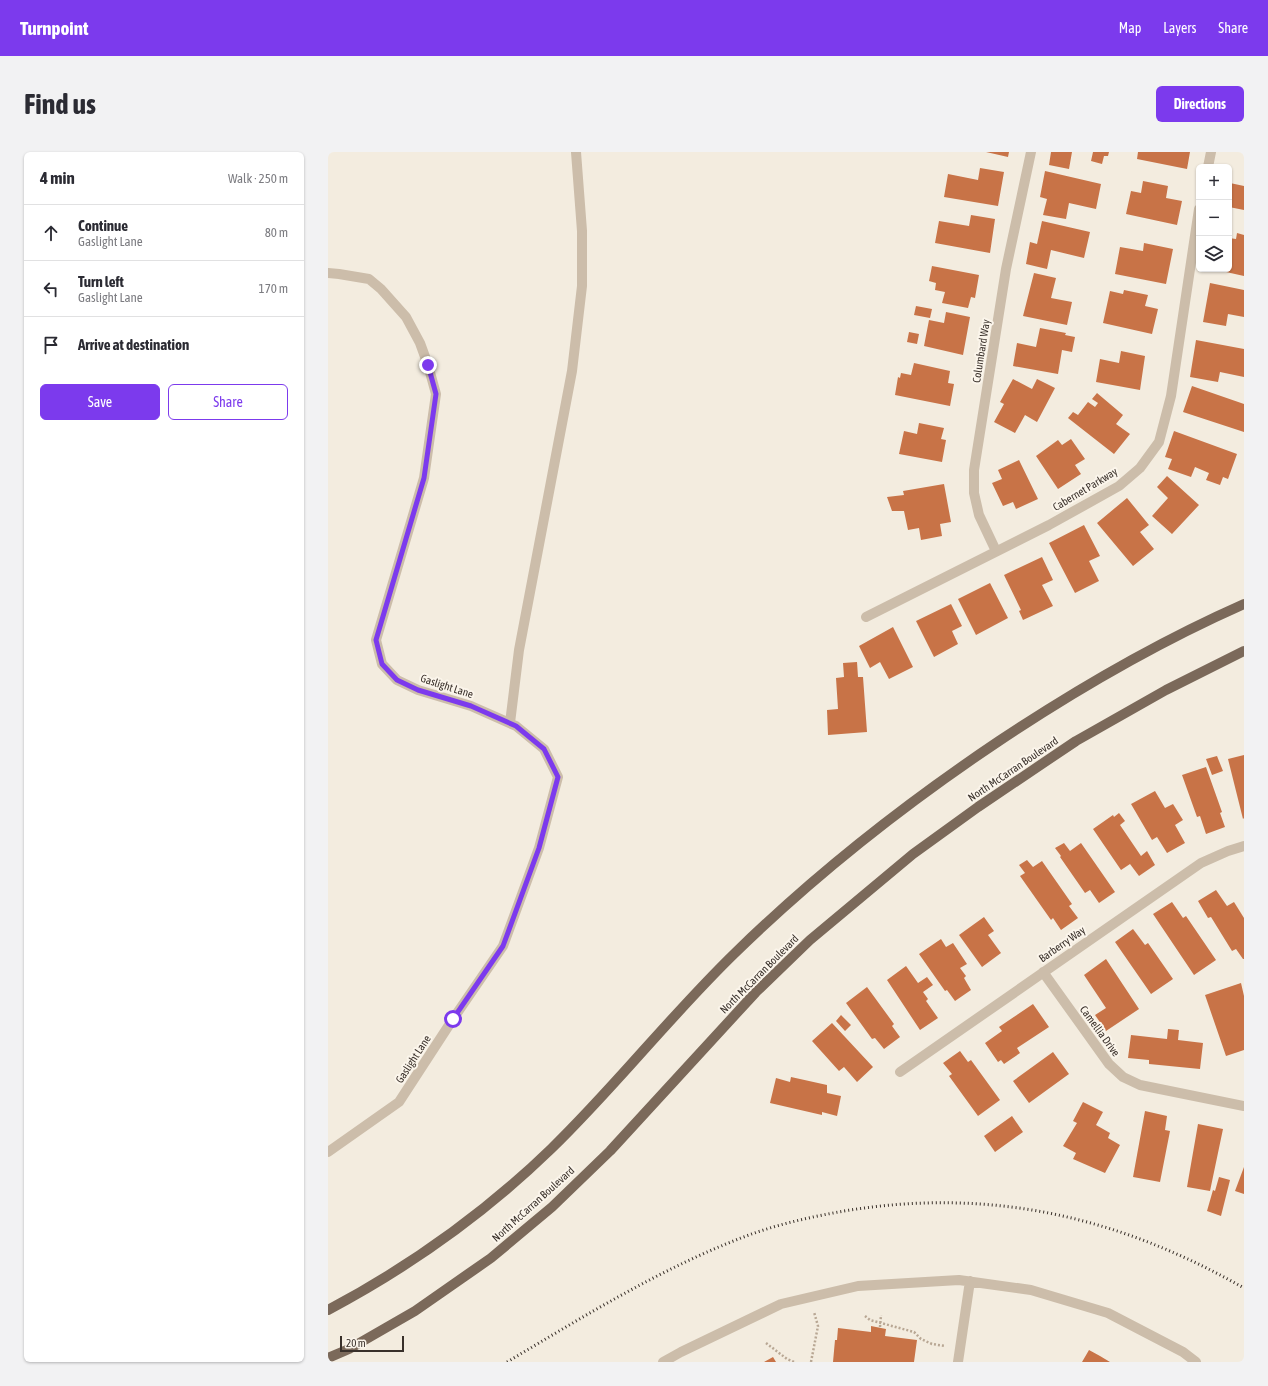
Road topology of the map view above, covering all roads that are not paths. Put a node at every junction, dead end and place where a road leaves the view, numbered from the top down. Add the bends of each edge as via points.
1 (576, 152) edge
2 (1031, 152) edge
3 (1211, 152) edge
4 (1209, 164) edge
5 (1196, 229) edge
6 (328, 273) edge
7 (996, 551) junction
8 (1244, 604) edge
9 (866, 618) dead end
10 (1244, 651) edge
11 (510, 723) junction
12 (1244, 846) edge
13 (1043, 972) junction
14 (900, 1072) dead end
15 (1244, 1106) edge
16 (328, 1152) edge
17 (970, 1281) junction
18 (328, 1310) edge
19 (328, 1358) edge
20 (663, 1362) edge
21 (958, 1362) edge
22 (1196, 1362) edge

1 - 11 street via 582,232 582,286 572,371 519,650
2 - 7 street, Columbard Way via 1006,269 974,470 974,493 979,516
3 - 4 street
5 - 7 street, Cabernet Parkway via 1171,396 1159,442 1140,468 1119,486
6 - 11 street, Gaslight Lane via 369,279 406,317 420,343 436,394 424,478 376,640 382,664 397,680 418,690 471,706
7 - 9 street, Cabernet Parkway
8 - 18 main road via 1160,644 1087,685 950,774 878,828 736,952 551,1149 506,1190 445,1238
10 - 19 main road, North McCarran Boulevard via 1166,690 1076,741 913,854 810,940 756,992 610,1151 552,1207 491,1258 415,1312
11 - 16 street, Gaslight Lane via 544,749 558,777 539,848 503,946 400,1102
12 - 13 street, Barberry Way via 1201,863
13 - 14 street, Barberry Way
13 - 15 street, Camellia Drive via 1108,1064 1123,1077 1140,1085
17 - 20 street via 858,1286 782,1304
17 - 21 street
17 - 22 street via 1031,1290 1108,1313 1183,1352

